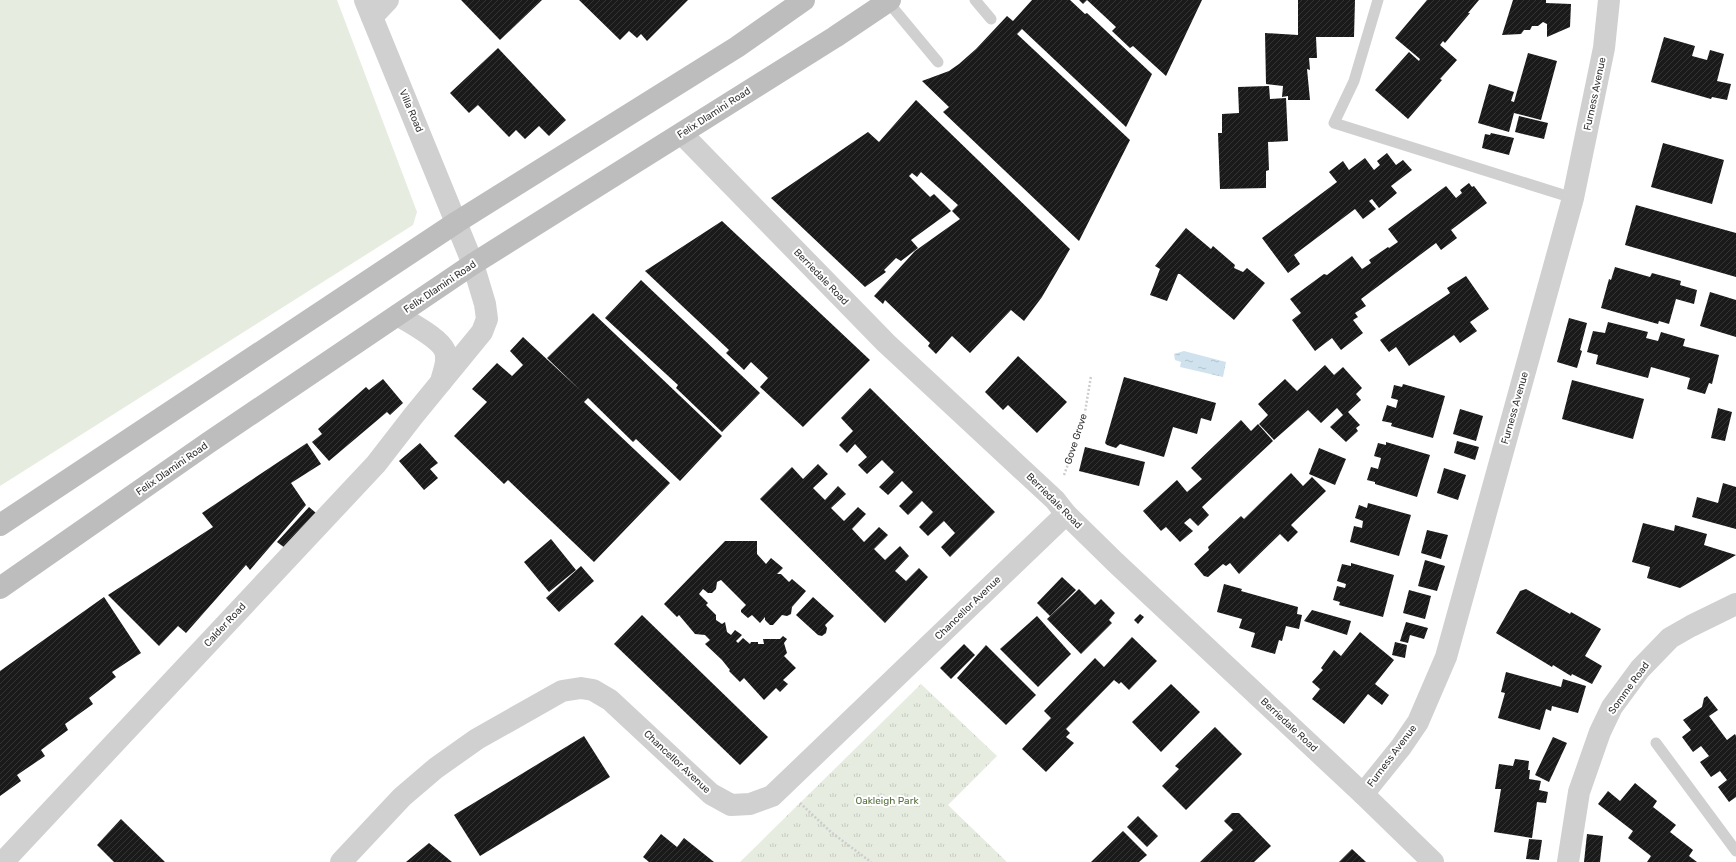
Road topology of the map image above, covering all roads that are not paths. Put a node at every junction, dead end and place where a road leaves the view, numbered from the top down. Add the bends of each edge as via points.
1 (388, 0) edge
2 (804, 0) edge
3 (975, 0) edge
4 (1378, 0) edge
5 (1609, 0) edge
6 (889, 1) edge
7 (368, 8) edge
8 (991, 19) dead end
9 (938, 62) dead end
10 (682, 134) junction
11 (1573, 198) junction
12 (457, 222) junction
13 (474, 264) junction
14 (398, 315) junction
15 (440, 383) junction
16 (1060, 507) junction
17 (0, 525) edge
18 (0, 588) edge
19 (1736, 604) edge
20 (1656, 743) dead end
21 (1363, 794) junction
22 (1736, 852) edge
23 (1424, 859) edge
24 (3, 862) edge
25 (341, 862) edge
26 (1568, 862) edge

1 - 7 street
2 - 12 main road via 737,47
3 - 8 lane
4 - 11 lane via 1354,81 1334,123
5 - 11 street, Furness Avenue via 1604,48
6 - 9 lane
6 - 10 main road, Felix Dlamini Road
7 - 12 street, Villa Road
10 - 13 main road, Felix Dlamini Road
10 - 16 street, Berriedale Road via 886,343
11 - 21 street, Furness Avenue via 1446,657 1418,722
12 - 13 street, Villa Road
12 - 17 main road
13 - 14 main road, Felix Dlamini Road
13 - 15 street, Calder Road via 486,304 487,319 482,332
14 - 15 street, Calder Road via 437,341 445,351 446,362
14 - 18 main road, Felix Dlamini Road
15 - 24 street, Calder Road via 376,464
16 - 21 street, Berriedale Road via 1121,568
16 - 25 street, Chancellor Avenue via 772,796 750,804 731,805 711,794 610,700 593,690 581,688 562,691 478,739 436,768 402,797
19 - 26 street, Somme Road via 1670,638 1640,669 1612,707 1600,732 1579,792
20 - 22 lane
21 - 23 street, Berriedale Road

